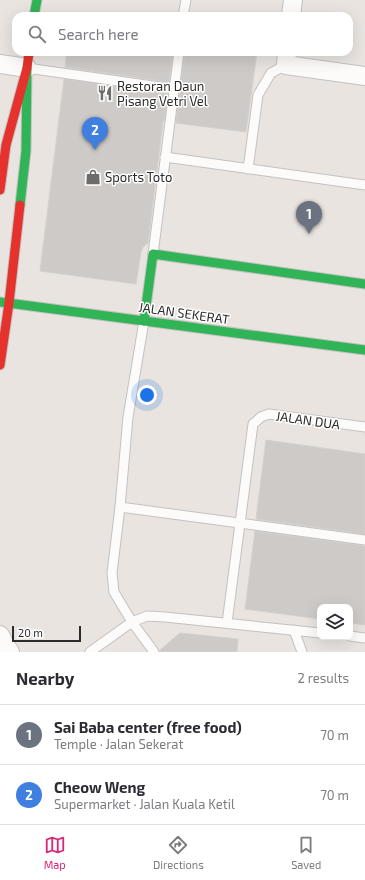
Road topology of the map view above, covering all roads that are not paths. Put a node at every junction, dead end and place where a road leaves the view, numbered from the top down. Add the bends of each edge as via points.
1 (37, 0) edge
2 (186, 0) edge
3 (293, 0) edge
4 (35, 12) edge
5 (184, 12) edge
6 (292, 12) edge
7 (178, 56) edge
8 (287, 59) edge
9 (28, 60) edge
10 (0, 64) edge
11 (365, 76) edge
12 (174, 89) junction
13 (165, 157) junction
14 (248, 169) junction
15 (365, 185) edge
16 (0, 190) edge
17 (153, 254) junction
18 (365, 284) edge
19 (4, 302) edge
20 (144, 321) junction
21 (365, 350) edge
22 (0, 365) edge
23 (365, 427) edge
24 (120, 507) junction
25 (241, 523) junction
26 (365, 540) edge
27 (132, 622) junction
28 (227, 622) junction
29 (294, 630) junction
30 (317, 633) edge
31 (0, 635) edge
32 (353, 636) edge
33 (365, 638) edge
34 (10, 652) edge
35 (90, 652) edge
36 (154, 652) edge
37 (302, 652) edge

1 - 4 street
2 - 5 lane
3 - 6 street
7 - 12 lane
8 - 11 street
8 - 14 lane via 271,73 258,95
9 - 10 street
9 - 12 lane
9 - 16 street via 6,145
9 - 19 street via 26,151
12 - 13 lane
13 - 14 lane
13 - 17 lane
14 - 15 lane
17 - 18 street
17 - 20 street
19 - 20 street, JALAN SEKERAT
19 - 22 street
20 - 21 street, JALAN SEKERAT
20 - 24 lane via 128,417
23 - 25 lane, JALAN DUA via 269,414 261,417 254,424
24 - 25 lane
24 - 27 lane via 112,573 114,592
25 - 26 lane
25 - 28 lane
27 - 28 lane via 147,616
27 - 35 lane
27 - 36 lane
28 - 29 lane
29 - 30 lane
29 - 37 lane
31 - 34 street
32 - 33 lane

